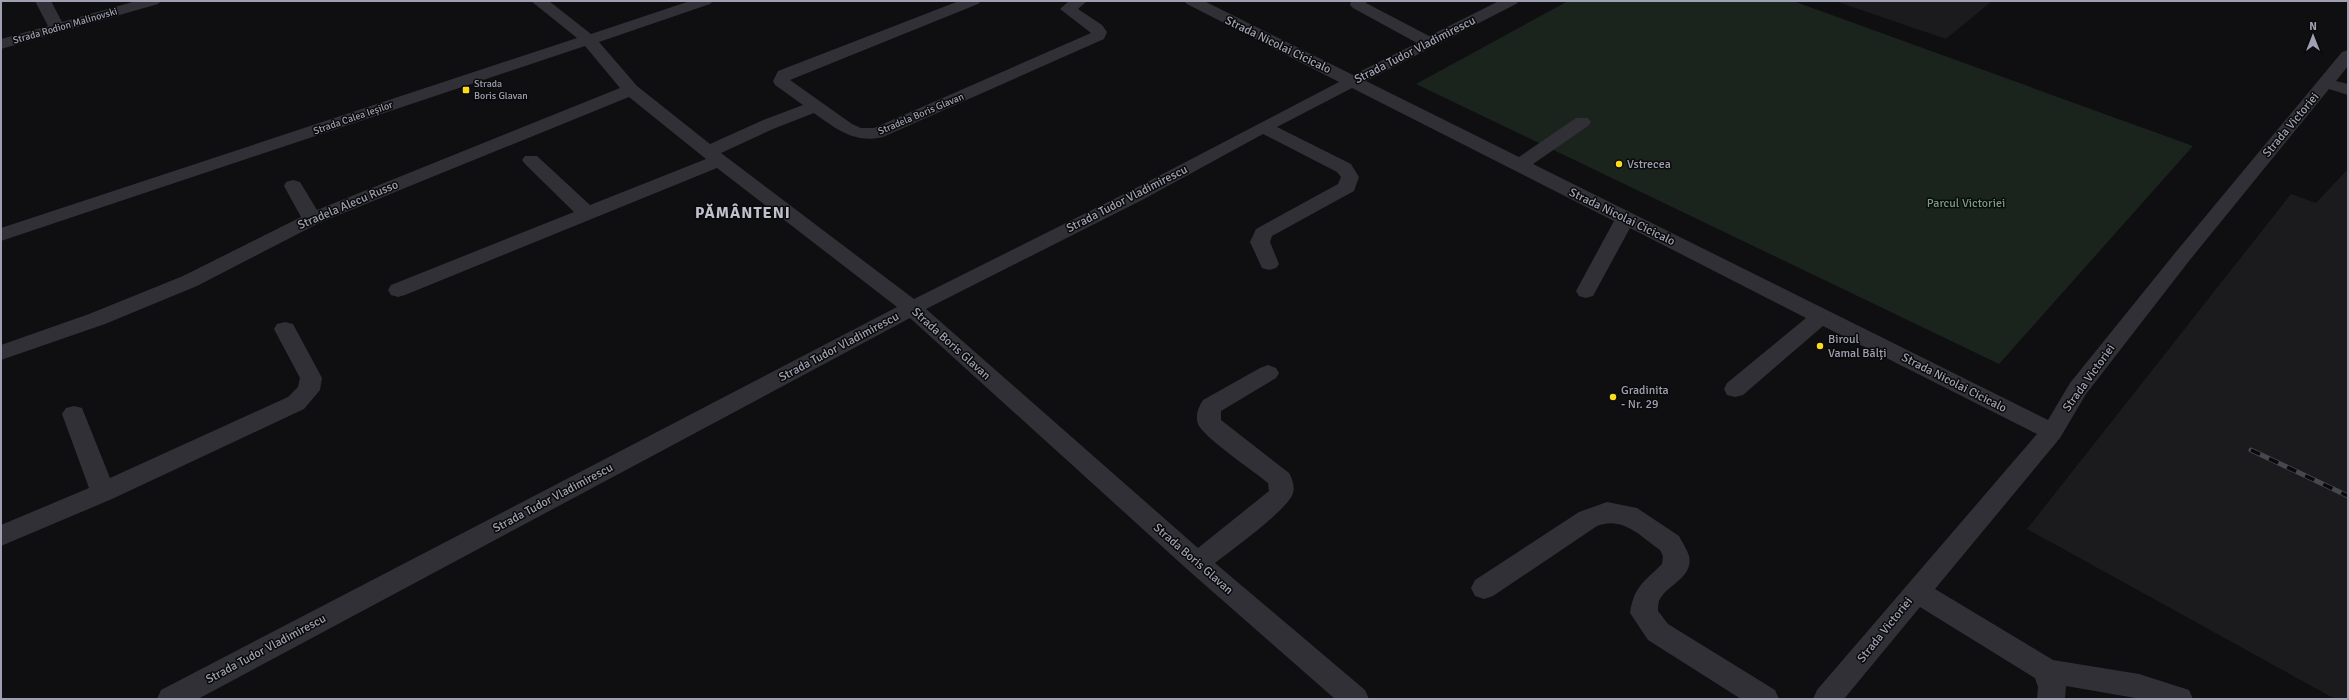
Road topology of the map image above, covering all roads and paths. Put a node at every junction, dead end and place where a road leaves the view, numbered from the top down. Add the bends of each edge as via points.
1 (43, 1) edge
2 (152, 1) edge
3 (539, 1) edge
4 (705, 1) edge
5 (973, 1) edge
6 (1079, 1) edge
7 (1192, 1) edge
8 (1359, 1) edge
9 (1511, 1) edge
10 (58, 29) junction
11 (588, 39) junction
12 (1428, 42) junction
13 (1, 44) edge
14 (2348, 55) edge
15 (1353, 82) junction
16 (2326, 83) junction
17 (632, 90) junction
18 (2348, 90) edge
19 (815, 107) junction
20 (1582, 122) dead end
21 (1264, 127) junction
22 (713, 156) junction
23 (531, 160) dead end
24 (1520, 166) junction
25 (293, 186) dead end
26 (588, 213) junction
27 (312, 219) junction
28 (1625, 219) junction
29 (1, 235) edge
30 (1269, 264) dead end
31 (398, 290) dead end
32 (1586, 291) dead end
33 (912, 308) junction
34 (1822, 316) junction
35 (285, 329) dead end
36 (1, 354) edge
37 (1268, 373) dead end
38 (1735, 389) dead end
39 (74, 414) dead end
40 (2052, 432) junction
41 (102, 492) junction
42 (1, 536) edge
43 (1197, 563) junction
44 (1484, 588) dead end
45 (1916, 592) junction
46 (2047, 672) junction
47 (171, 699) edge
48 (1355, 699) edge
49 (1765, 699) edge
50 (1827, 699) edge
51 (2051, 699) edge
52 (2179, 699) edge

1 - 10 street
2 - 10 street, Strada Rodion Malinovski
3 - 11 street, Strada Boris Glavan
4 - 11 street, Strada Calea Ieșilor
5 - 19 street, Stradela Boris Glavan via 784,74 781,81
6 - 19 street, Stradela Boris Glavan via 1068,9 1096,28 1098,36 892,128 877,134 859,134
7 - 15 street, Strada Nicolai Cicicalo
8 - 12 street via 1358,5
9 - 12 street, Strada Tudor Vladimirescu
10 - 13 street, Strada Rodion Malinovski
11 - 17 street, Strada Boris Glavan
11 - 29 street, Strada Calea Ieșilor
12 - 15 street, Strada Tudor Vladimirescu
14 - 16 street, Strada Victoriei
15 - 21 street, Strada Tudor Vladimirescu
15 - 24 street, Strada Nicolai Cicicalo
16 - 18 street
16 - 40 street, Strada Victoriei via 2182,257 2078,389
17 - 22 street, Strada Boris Glavan
17 - 27 street, Stradela Alecu Russo
19 - 22 street via 767,125
20 - 24 street
21 - 30 street via 1344,168 1350,177 1346,187 1262,233 1260,242
21 - 33 street, Strada Tudor Vladimirescu via 1137,195
22 - 26 street
22 - 33 street, Strada Boris Glavan
23 - 26 street
24 - 28 street, Strada Nicolai Cicicalo
25 - 27 street
26 - 31 street
27 - 36 street, Stradela Alecu Russo via 248,254 190,281
28 - 32 street
28 - 34 street, Strada Nicolai Cicicalo
33 - 43 street, Strada Boris Glavan
33 - 47 street, Strada Tudor Vladimirescu
34 - 38 street
34 - 40 street, Strada Nicolai Cicicalo
35 - 41 street via 311,378 309,390 296,402
37 - 43 street via 1211,406 1208,416 1210,424 1280,479 1281,493 1275,501
39 - 41 street
40 - 45 street, Strada Victoriei
41 - 42 street
43 - 48 street, Strada Boris Glavan
44 - 49 street via 1588,519 1607,512 1628,515 1670,543 1676,556 1675,568 1646,597 1644,613 1658,632
45 - 46 street
45 - 50 street, Strada Victoriei
46 - 51 street via 2052,688
46 - 52 street via 2139,686

